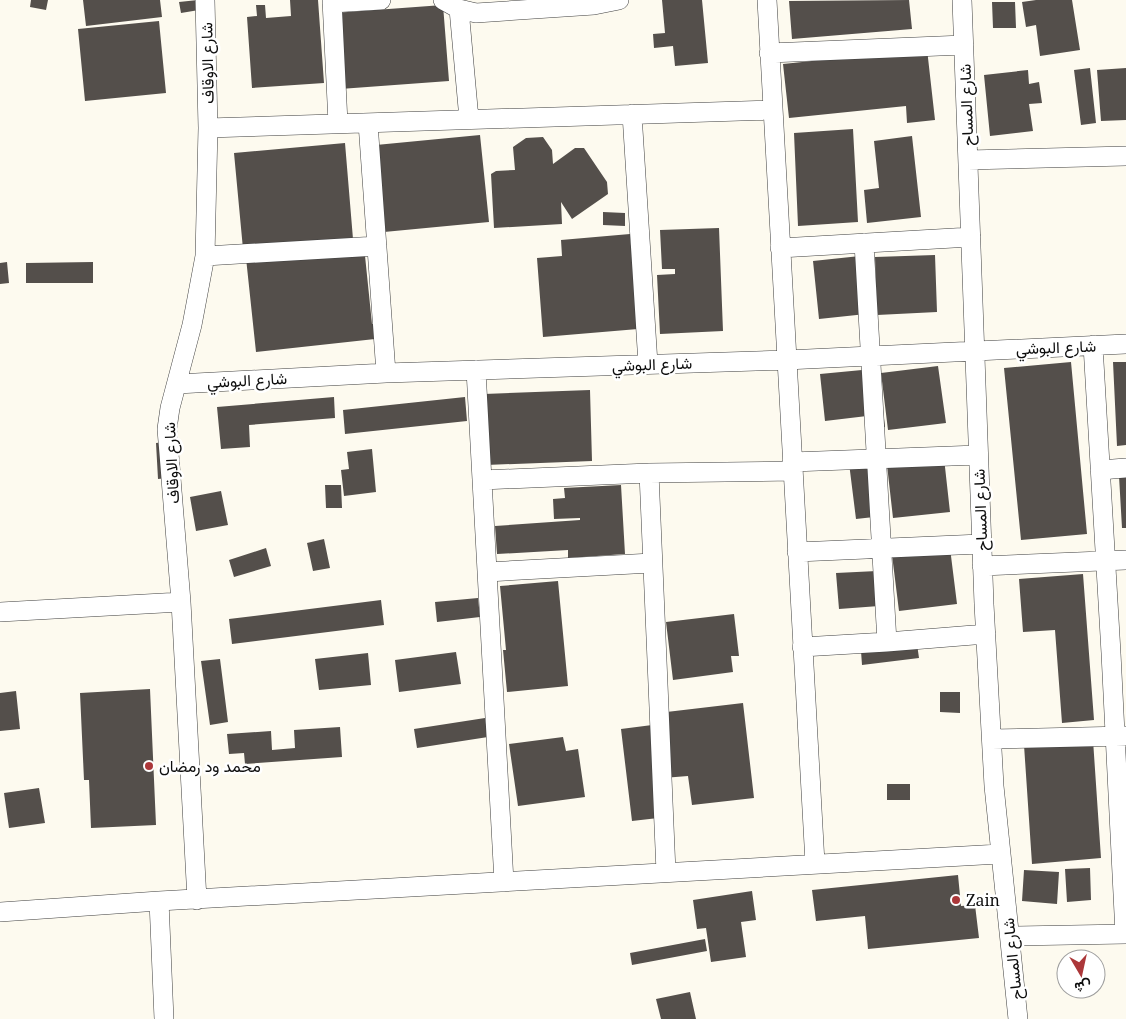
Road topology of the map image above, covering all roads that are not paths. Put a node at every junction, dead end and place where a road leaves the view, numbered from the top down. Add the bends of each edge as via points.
1 (205, 0) edge
2 (381, 0) edge
3 (619, 0) edge
4 (767, 0) edge
5 (771, 0) edge
6 (962, 0) edge
7 (332, 1) edge
8 (451, 4) edge
9 (964, 45) junction
10 (769, 52) junction
11 (772, 110) junction
12 (632, 114) junction
13 (469, 119) junction
14 (338, 123) junction
15 (368, 123) junction
16 (208, 128) junction
17 (1126, 156) edge
18 (968, 160) junction
19 (971, 236) junction
20 (864, 243) junction
21 (377, 246) junction
22 (780, 248) junction
23 (205, 256) junction
24 (1126, 344) edge
25 (1093, 346) junction
26 (974, 350) junction
27 (869, 355) junction
28 (786, 360) junction
29 (648, 364) junction
30 (476, 370) junction
31 (386, 373) junction
32 (177, 384) junction
33 (978, 455) junction
34 (876, 459) junction
35 (792, 466) junction
36 (1126, 468) edge
37 (1100, 470) junction
38 (648, 473) junction
39 (482, 480) junction
40 (981, 544) junction
41 (882, 549) junction
42 (797, 552) junction
43 (1126, 560) edge
44 (1105, 561) junction
45 (652, 563) junction
46 (982, 566) junction
47 (487, 572) junction
48 (181, 602) junction
49 (0, 612) edge
50 (986, 634) junction
51 (887, 642) junction
52 (802, 647) junction
53 (1118, 652) edge
54 (1120, 736) edge
55 (992, 739) junction
56 (1122, 804) edge
57 (1000, 854) junction
58 (815, 863) junction
59 (666, 872) junction
60 (504, 882) junction
61 (197, 900) junction
62 (159, 901) junction
63 (0, 912) edge
64 (1125, 934) edge
65 (1011, 936) junction
66 (164, 1019) edge
67 (1018, 1019) edge

1 - 16 street, شارع الاوقاف
2 - 7 street
3 - 8 street via 594,5 476,13
4 - 5 street
4 - 10 street
6 - 9 street, شارع المساح
7 - 14 street
8 - 13 street
9 - 10 street
9 - 18 street, شارع المساح
10 - 11 street
11 - 12 street
11 - 22 street
12 - 13 street
12 - 29 street
13 - 15 street
14 - 15 street
14 - 16 street
15 - 21 street
16 - 23 street, شارع الاوقاف
17 - 18 street
18 - 19 street, شارع المساح
19 - 20 street
19 - 26 street, شارع المساح
20 - 22 street
20 - 27 street
21 - 23 street
21 - 31 street
22 - 28 street
23 - 32 street, شارع الاوقاف
24 - 25 street, شارع البوشي
25 - 26 street, شارع البوشي
25 - 37 street
26 - 27 street, شارع البوشي
26 - 33 street, شارع المساح
27 - 28 street, شارع البوشي
27 - 34 street
28 - 29 street, شارع البوشي
28 - 35 street
29 - 30 street, شارع البوشي
30 - 31 street, شارع البوشي
30 - 39 street
31 - 32 street, شارع البوشي
32 - 48 street, شارع الاوقاف via 168,429
33 - 34 street
33 - 40 street, شارع المساح
34 - 35 street
34 - 41 street
35 - 38 street
35 - 42 street
36 - 37 street
37 - 44 street
38 - 39 street
38 - 45 street
39 - 47 street
40 - 41 street
40 - 46 street, شارع المساح
41 - 42 street
41 - 51 street
42 - 52 street
43 - 44 street
44 - 46 street
44 - 53 street
45 - 47 street
45 - 59 street
46 - 50 street, شارع المساح
47 - 60 street
48 - 49 street
48 - 61 street, شارع الاوقاف
50 - 51 street
50 - 55 street, شارع المساح
51 - 52 street
52 - 58 street
53 - 54 street
54 - 55 street
54 - 56 street
55 - 57 street, شارع المساح
56 - 64 street
57 - 58 street
57 - 65 street, شارع المساح
58 - 59 street
59 - 60 street
60 - 61 street
61 - 62 street
62 - 63 street
62 - 66 street
64 - 65 street
65 - 67 street, شارع المساح

